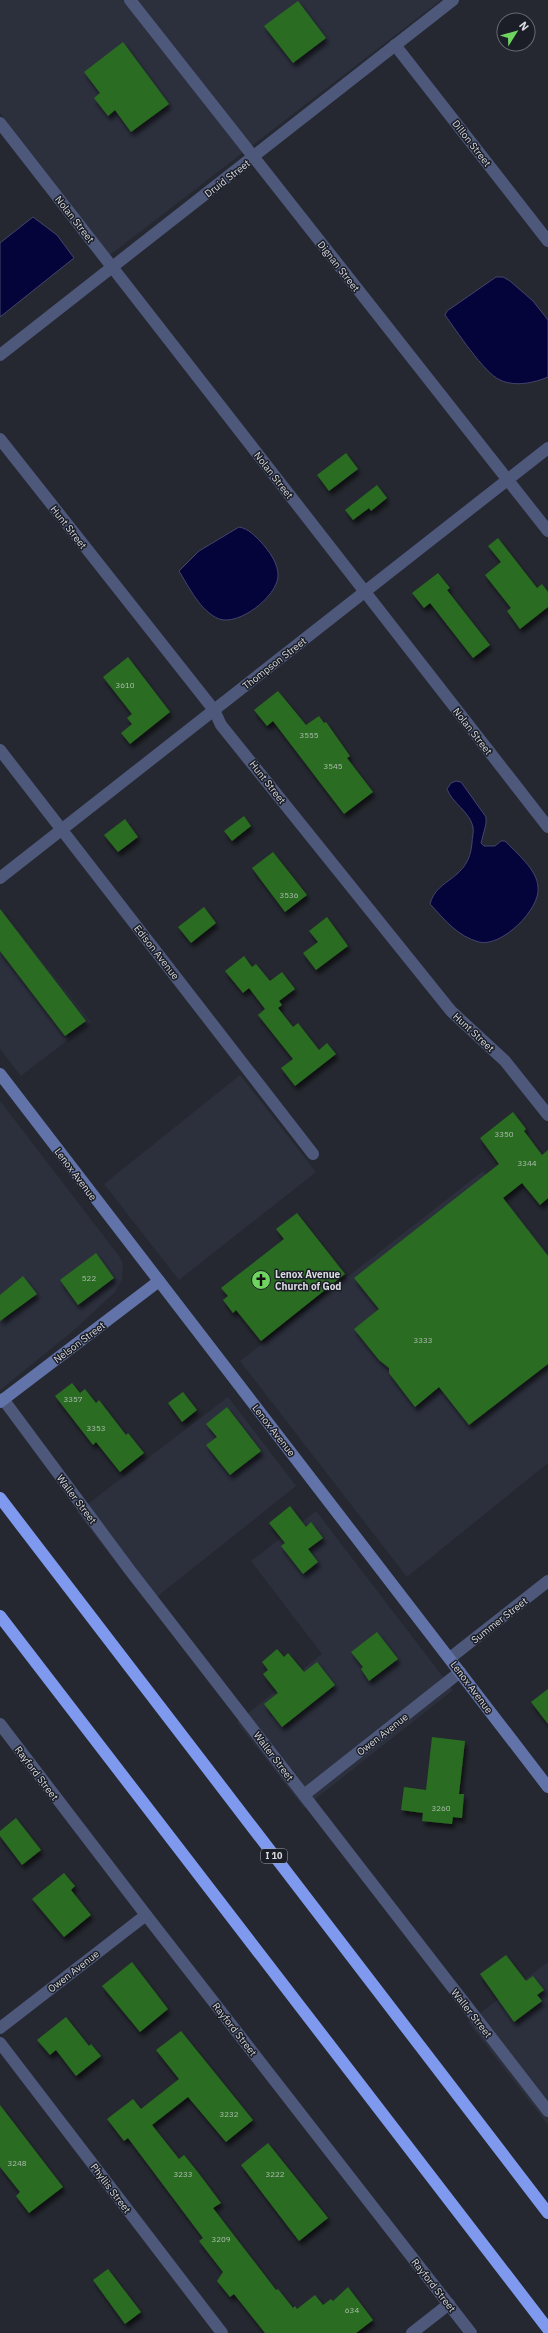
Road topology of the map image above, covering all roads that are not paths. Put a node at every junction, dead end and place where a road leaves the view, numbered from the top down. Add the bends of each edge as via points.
1 (130, 0) edge
2 (453, 0) edge
3 (395, 45) junction
4 (0, 123) edge
5 (253, 157) junction
6 (548, 242) edge
7 (112, 267) junction
8 (0, 355) edge
9 (0, 439) edge
10 (548, 448) edge
11 (508, 479) junction
12 (548, 531) edge
13 (365, 592) junction
14 (214, 710) junction
15 (0, 750) edge
16 (548, 827) edge
17 (62, 829) junction
18 (0, 878) edge
19 (0, 1074) edge
20 (548, 1115) edge
21 (313, 1154) dead end
22 (159, 1281) junction
23 (1, 1400) edge
24 (0, 1498) edge
25 (548, 1581) edge
26 (0, 1616) edge
27 (450, 1658) junction
28 (460, 1672) junction
29 (0, 1724) edge
30 (548, 1787) edge
31 (304, 1795) junction
32 (146, 1915) junction
33 (0, 2028) edge
34 (0, 2043) edge
35 (548, 2111) edge
36 (548, 2214) edge
37 (449, 2304) junction
38 (530, 2306) junction
39 (548, 2329) edge
40 (222, 2333) edge
41 (412, 2333) edge
42 (471, 2333) edge
43 (547, 2333) edge

1 - 5 street, Dignan Street
2 - 3 street, Druid Street
3 - 5 street, Druid Street
3 - 6 street, Dillon Street
4 - 7 street, Nolan Street
5 - 7 street, Druid Street
5 - 11 street, Dignan Street
7 - 8 street, Druid Street
7 - 13 street, Nolan Street
9 - 14 street, Hunt Street
10 - 11 street, Thompson Street
11 - 12 street, Dignan Street
11 - 13 street, Thompson Street
13 - 14 street, Thompson Street
13 - 16 street, Nolan Street
14 - 17 street, Thompson Street
14 - 20 street, Hunt Street via 220,725 401,951 451,1011 506,1061
15 - 17 street, Edison Avenue
17 - 18 street, Thompson Street
17 - 21 street, Edison Avenue
19 - 22 street, Lenox Avenue
22 - 23 street, Nelson Street
22 - 27 street, Lenox Avenue
23 - 31 street, Waller Street
24 - 36 highway, I 10
25 - 27 street, Summer Street
26 - 38 highway
27 - 28 street, Lenox Avenue
28 - 30 street, Lenox Avenue
28 - 31 street, Owen Avenue
29 - 32 street, Rayford Street
31 - 35 street, Waller Street
32 - 33 street, Owen Avenue
32 - 37 street, Rayford Street
34 - 40 street, Phyllis Street
37 - 41 street
37 - 42 street, Rayford Street
38 - 39 highway
38 - 43 highway

